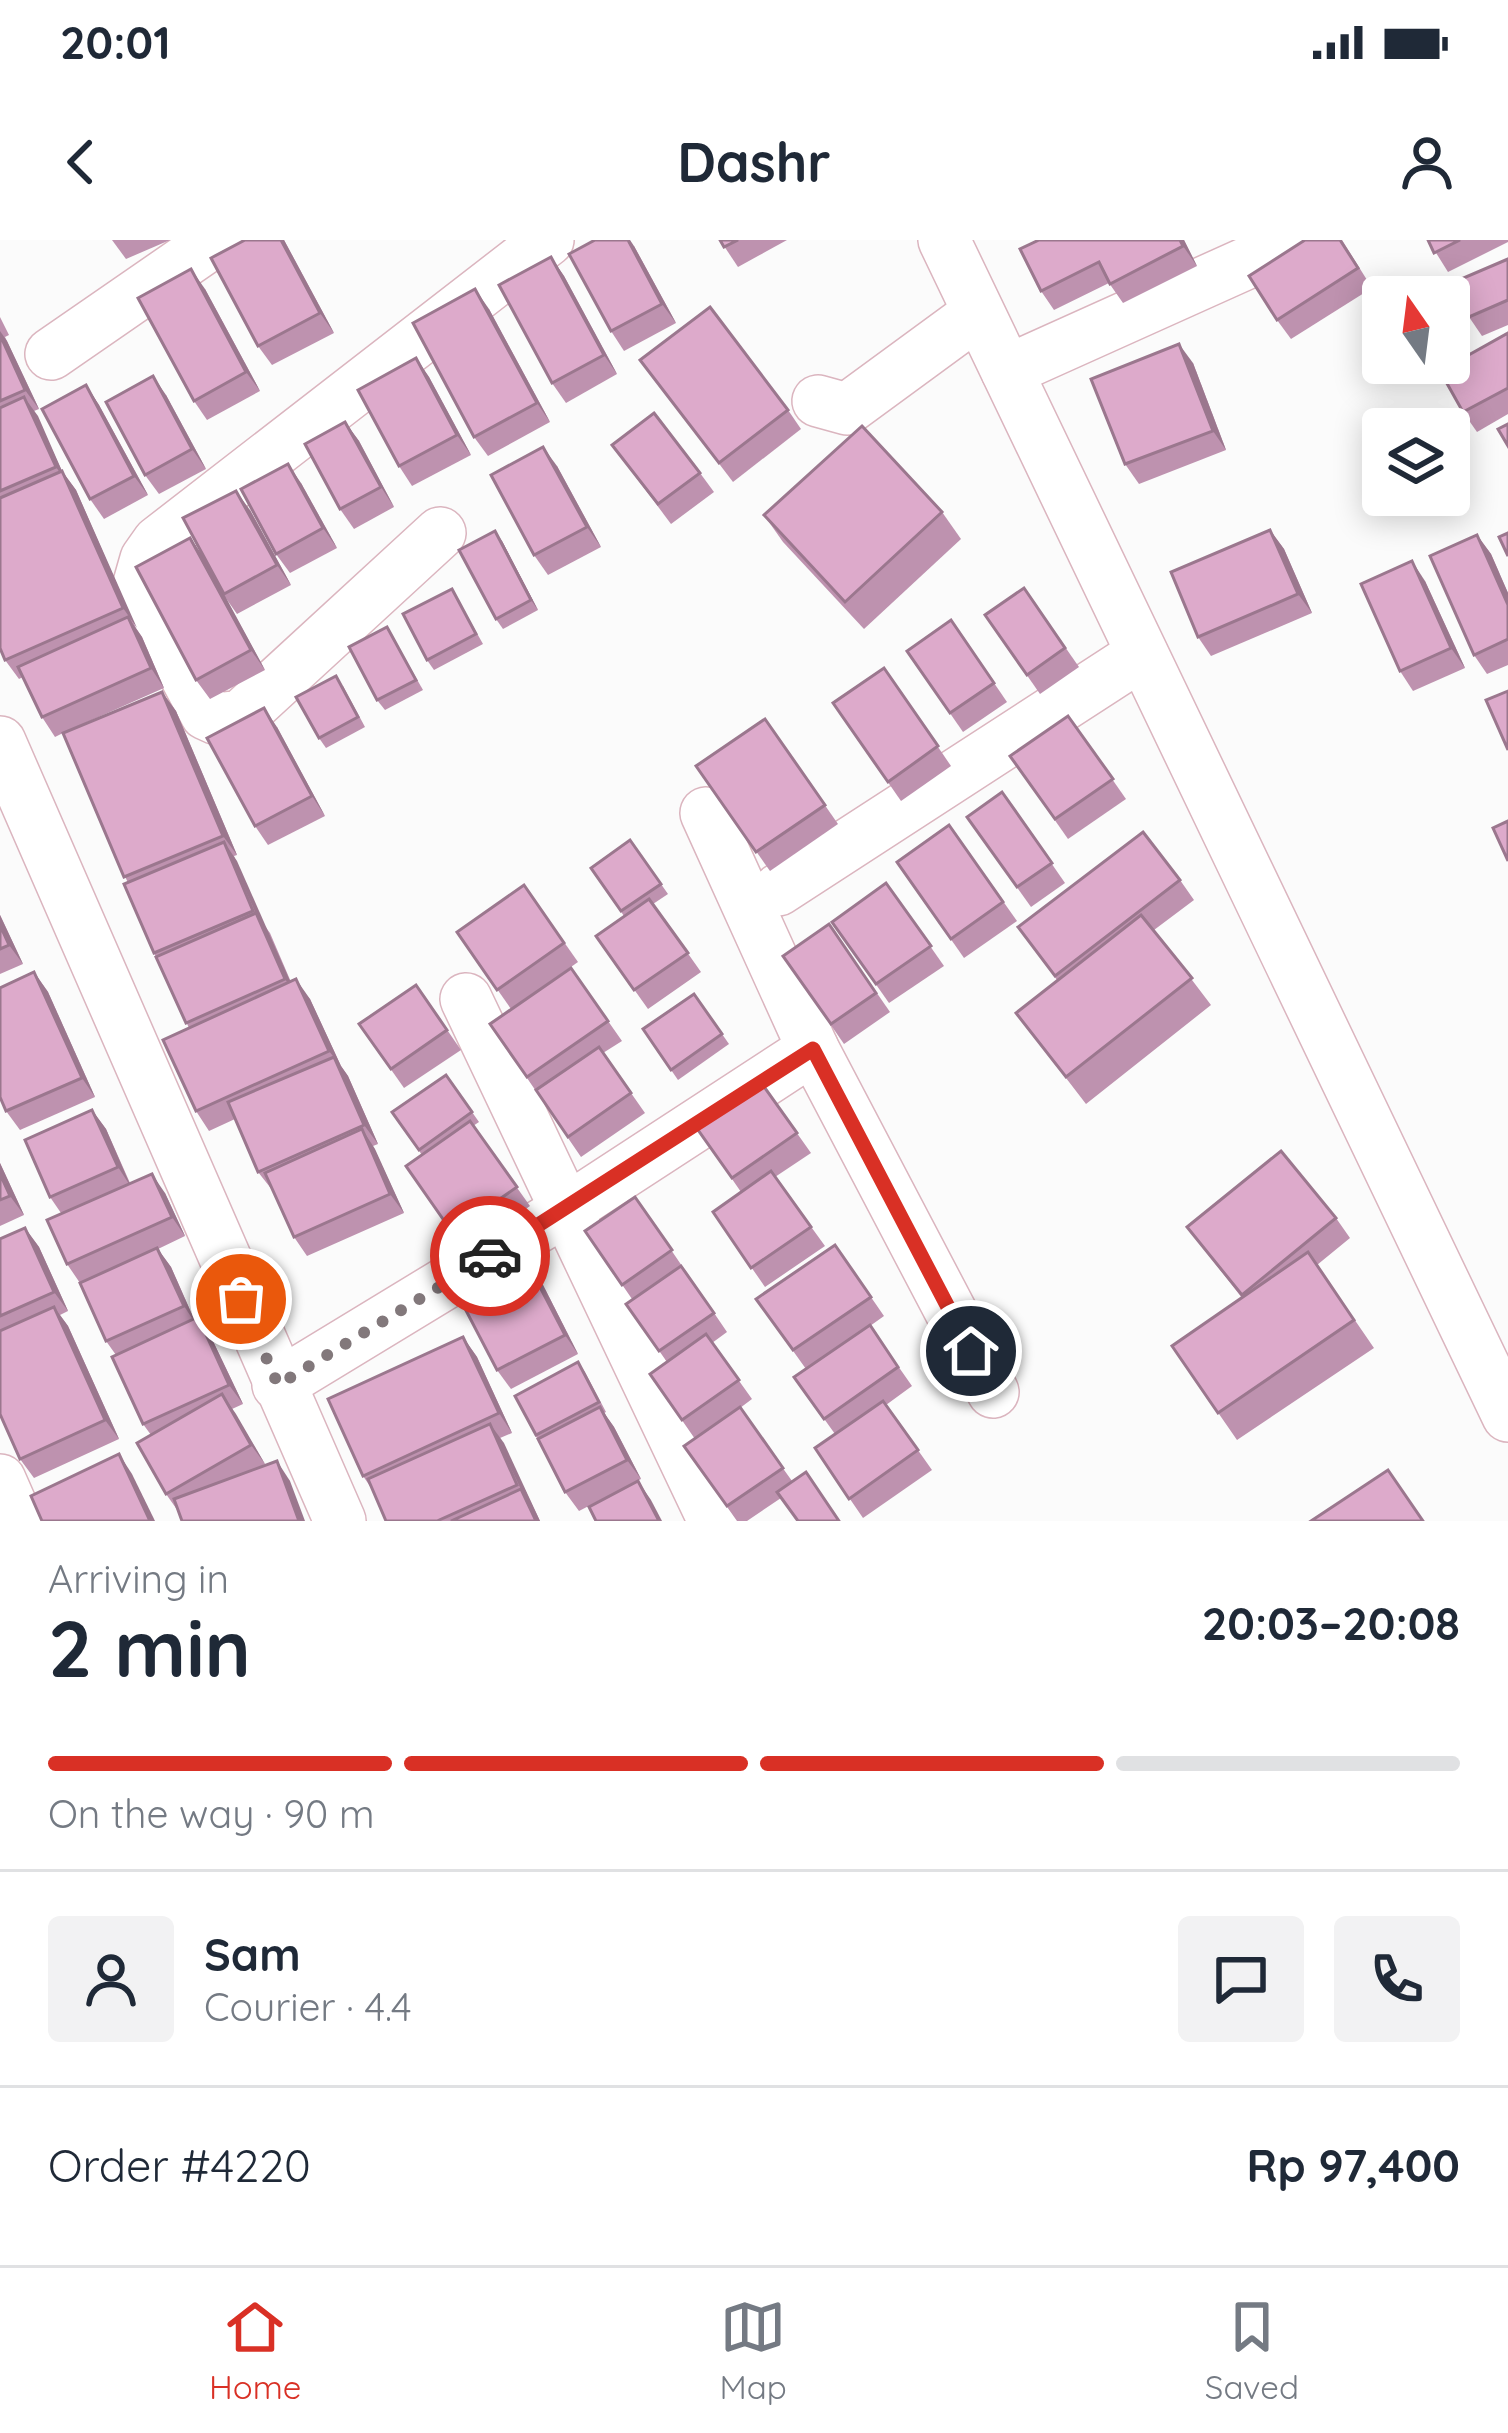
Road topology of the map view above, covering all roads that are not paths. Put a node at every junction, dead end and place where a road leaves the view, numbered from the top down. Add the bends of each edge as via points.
1 (216, 240) edge
2 (548, 240) edge
3 (944, 240) edge
4 (1298, 240) edge
5 (978, 313) junction
6 (51, 354) dead end
7 (1007, 371) junction
8 (818, 401) dead end
9 (440, 533) dead end
10 (1142, 654) junction
11 (0, 742) edge
12 (706, 813) edge
13 (778, 890) dead end
14 (466, 999) dead end
15 (813, 1049) junction
16 (566, 1210) junction
17 (278, 1385) junction
18 (993, 1393) dead end
19 (1508, 1416) edge
20 (0, 1480) edge
21 (18, 1521) edge
22 (340, 1521) edge
23 (714, 1521) edge

1 - 6 street
2 - 9 street via 158,542 137,587 206,714 228,719 241,716
3 - 5 street
4 - 7 street
5 - 7 street
5 - 8 street via 847,410
7 - 10 street
10 - 13 street
10 - 19 street
11 - 17 street
12 - 15 street
14 - 16 street
15 - 16 street
15 - 18 street
16 - 17 street
16 - 23 street
17 - 22 street
20 - 21 street

